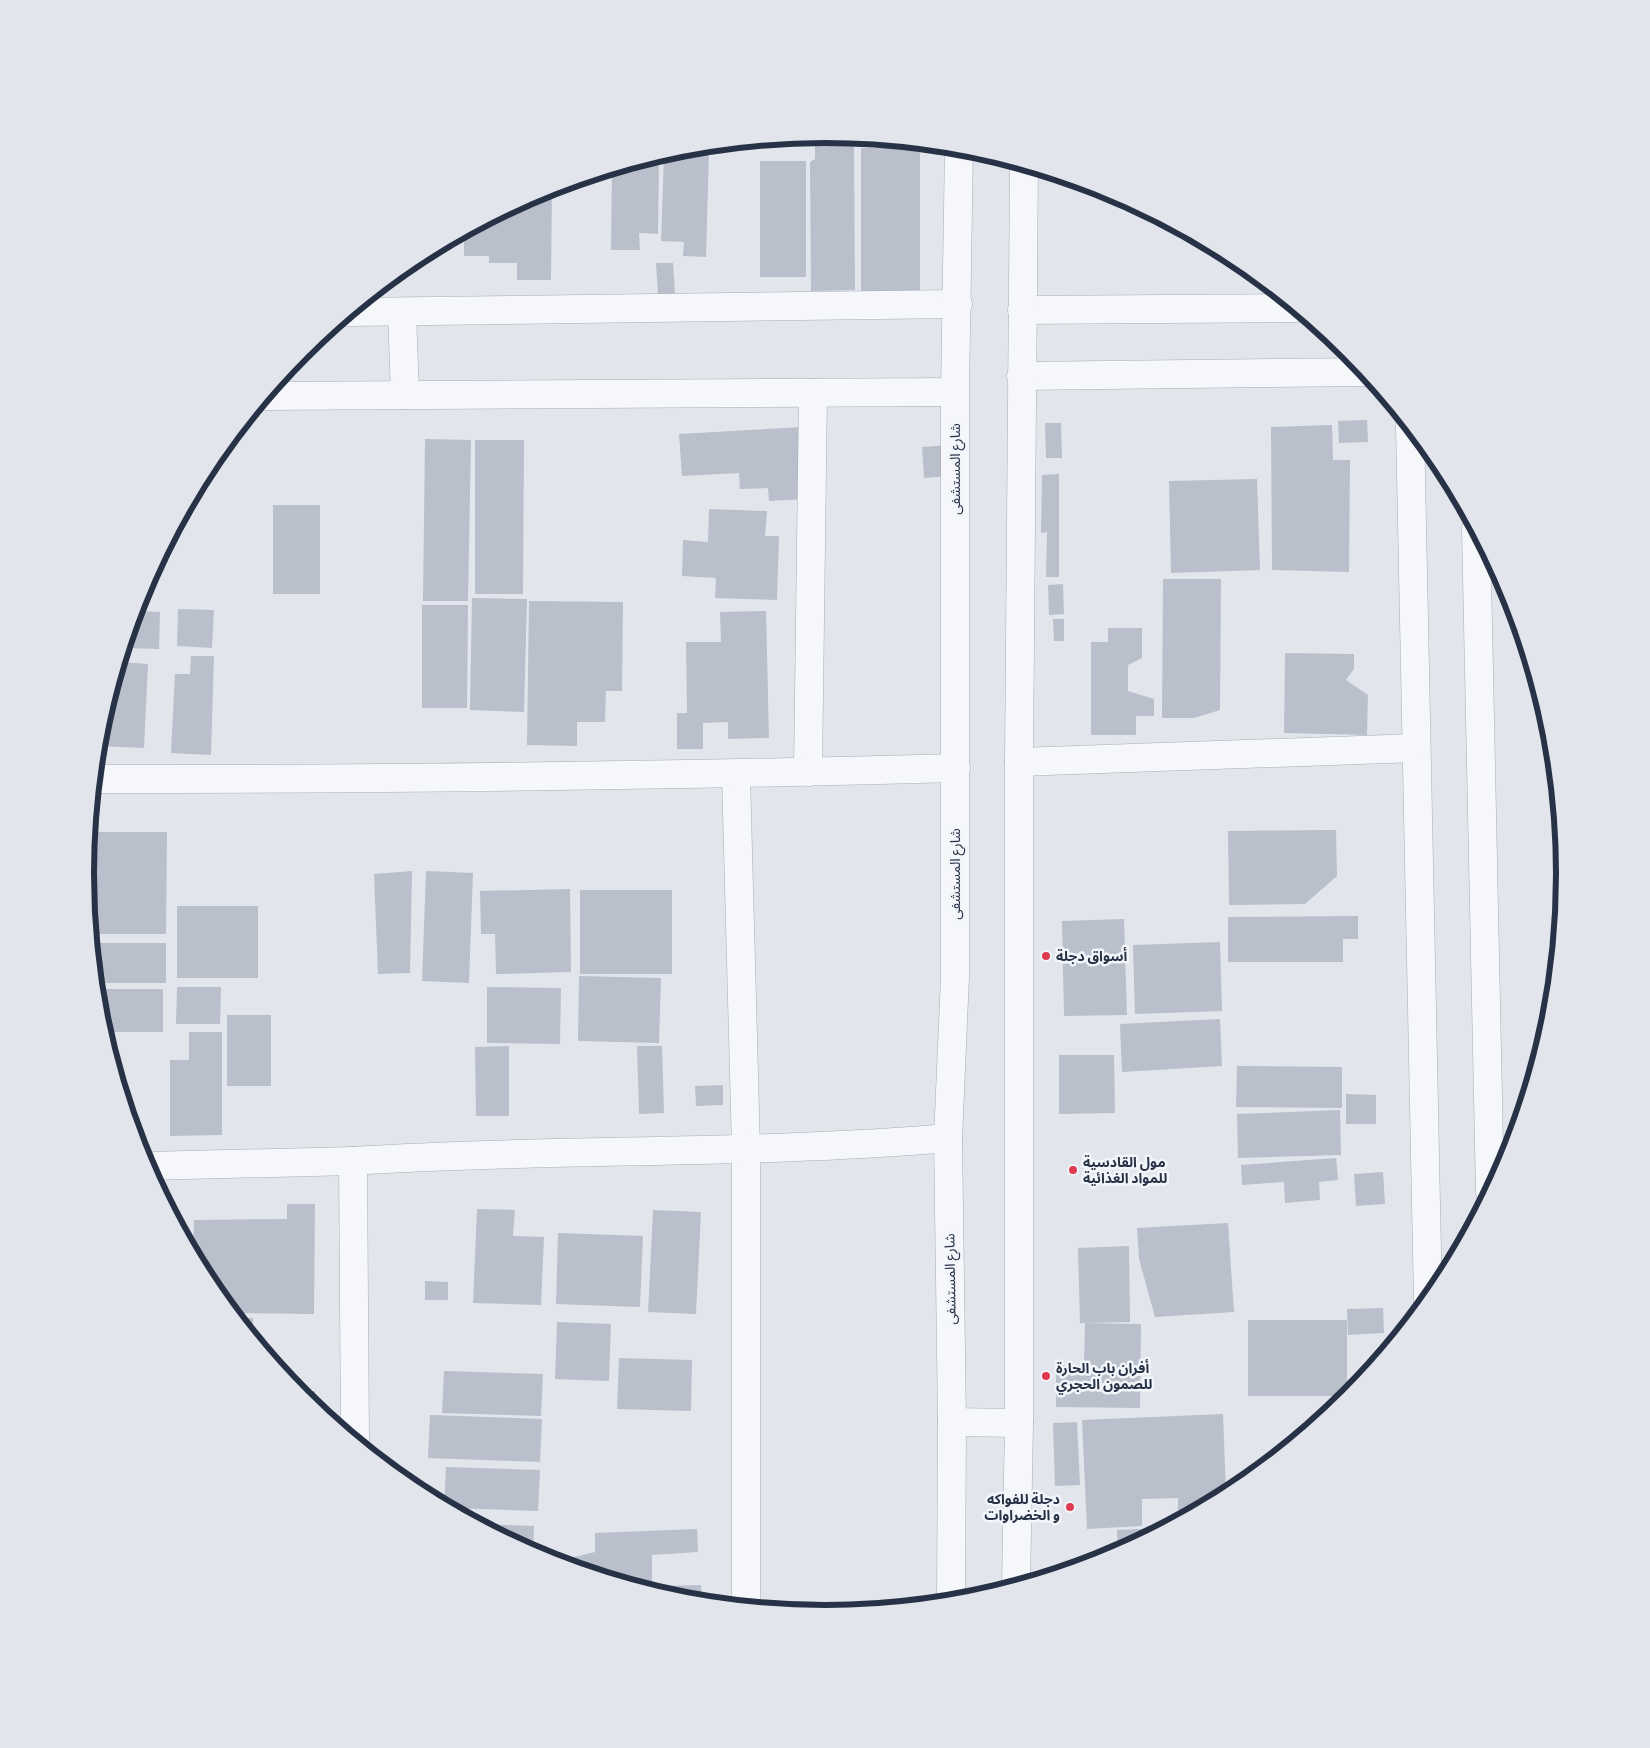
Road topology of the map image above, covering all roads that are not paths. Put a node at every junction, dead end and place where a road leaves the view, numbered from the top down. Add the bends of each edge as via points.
1 (959, 155) edge
2 (1024, 171) edge
3 (958, 304) junction
4 (1287, 308) edge
5 (1022, 310) junction
6 (358, 312) edge
7 (402, 312) junction
8 (1356, 372) edge
9 (1021, 376) junction
10 (955, 392) junction
11 (813, 393) junction
12 (406, 395) junction
13 (272, 396) edge
14 (1410, 436) edge
15 (1476, 542) edge
16 (1416, 748) junction
17 (1019, 762) junction
18 (956, 768) junction
19 (808, 772) junction
20 (736, 774) junction
21 (100, 779) edge
22 (948, 1138) junction
23 (746, 1149) junction
24 (353, 1161) junction
25 (154, 1166) edge
26 (1490, 1178) edge
27 (1428, 1287) edge
28 (952, 1422) junction
29 (1019, 1423) junction
30 (355, 1434) edge
31 (1016, 1579) edge
32 (951, 1594) edge
33 (746, 1601) edge

1 - 3 street, شارع المستشفى
2 - 5 street
3 - 7 street
3 - 10 street, شارع المستشفى
4 - 5 street
5 - 9 street
6 - 7 street
7 - 12 street
8 - 9 street
9 - 17 street
10 - 11 street
10 - 18 street, شارع المستشفى
11 - 12 street
11 - 19 street
12 - 13 street
14 - 16 street
15 - 26 street
16 - 17 street
16 - 27 street
17 - 29 street
18 - 19 street
18 - 22 street, شارع المستشفى
19 - 20 street
20 - 21 street via 448,779
20 - 23 street
22 - 23 street via 864,1146
22 - 28 street, شارع المستشفى
23 - 24 street via 450,1154
23 - 33 street
24 - 25 street
24 - 30 street
28 - 29 street
28 - 32 street, شارع المستشفى
29 - 31 street

